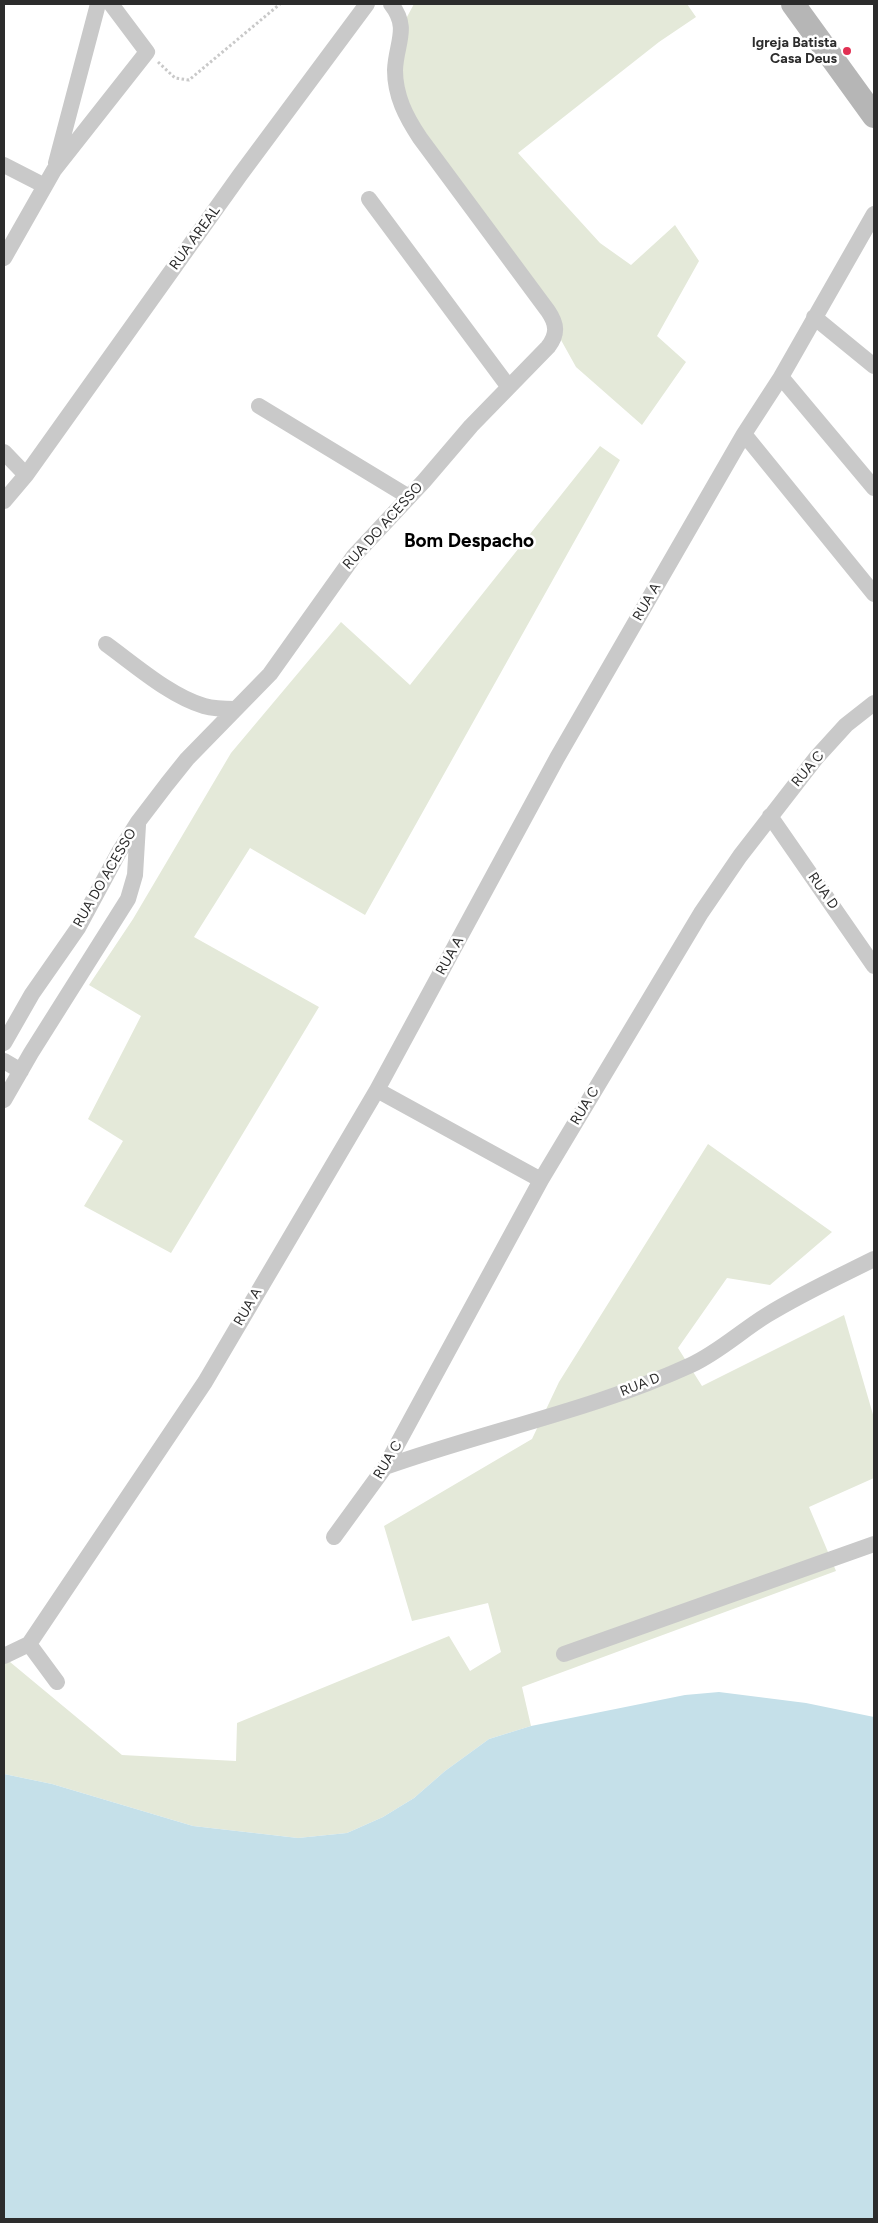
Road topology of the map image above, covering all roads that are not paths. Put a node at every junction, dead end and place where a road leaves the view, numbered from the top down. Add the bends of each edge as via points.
1 (98, 4) edge
2 (111, 4) edge
3 (368, 4) edge
4 (391, 4) edge
5 (793, 4) edge
6 (874, 116) edge
7 (4, 165) edge
8 (54, 170) junction
9 (45, 186) junction
10 (369, 199) dead end
11 (874, 214) edge
12 (4, 258) edge
13 (814, 317) junction
14 (874, 366) edge
15 (781, 377) junction
16 (508, 386) junction
17 (259, 406) dead end
18 (744, 434) junction
19 (4, 452) edge
20 (26, 475) junction
21 (874, 488) edge
22 (409, 497) junction
23 (4, 501) edge
24 (874, 594) edge
25 (106, 644) dead end
26 (874, 703) edge
27 (235, 709) junction
28 (770, 816) junction
29 (138, 822) junction
30 (874, 966) edge
31 (4, 1043) edge
32 (4, 1061) edge
33 (20, 1071) junction
34 (377, 1090) junction
35 (4, 1100) edge
36 (541, 1180) junction
37 (874, 1259) edge
38 (385, 1467) junction
39 (334, 1537) dead end
40 (874, 1544) edge
41 (29, 1644) junction
42 (564, 1654) dead end
43 (4, 1656) edge
44 (57, 1682) dead end

1 - 8 street
2 - 8 street via 147,52
3 - 20 street, RUA AREAL via 240,175
4 - 16 street, RUA DO ACESSO via 402,27 395,69 402,108 420,138 556,326 553,341
5 - 6 street
7 - 9 street
8 - 9 street
9 - 12 street
10 - 16 street
11 - 13 street, RUA A
13 - 14 street
13 - 15 street, RUA A
15 - 18 street, RUA A
15 - 21 street
16 - 22 street, RUA DO ACESSO
17 - 22 street
18 - 24 street
18 - 34 street, RUA A via 557,758
19 - 20 street
20 - 23 street, RUA AREAL
22 - 27 street, RUA DO ACESSO via 354,556 282,658
25 - 27 street via 187,698 204,706
26 - 28 street, RUA C via 846,725
27 - 29 street, RUA DO ACESSO via 187,759
28 - 30 street, RUA D
28 - 36 street, RUA C via 701,913
29 - 31 street, RUA DO ACESSO via 78,928 32,994
29 - 33 street via 135,875 128,899
32 - 33 street
33 - 35 street
34 - 36 street
34 - 41 street, RUA A via 205,1382
36 - 38 street, RUA C
37 - 38 street, RUA D via 782,1306 752,1324 732,1342 692,1365 635,1389
38 - 39 street, RUA C
40 - 42 street
41 - 43 street
41 - 44 street

